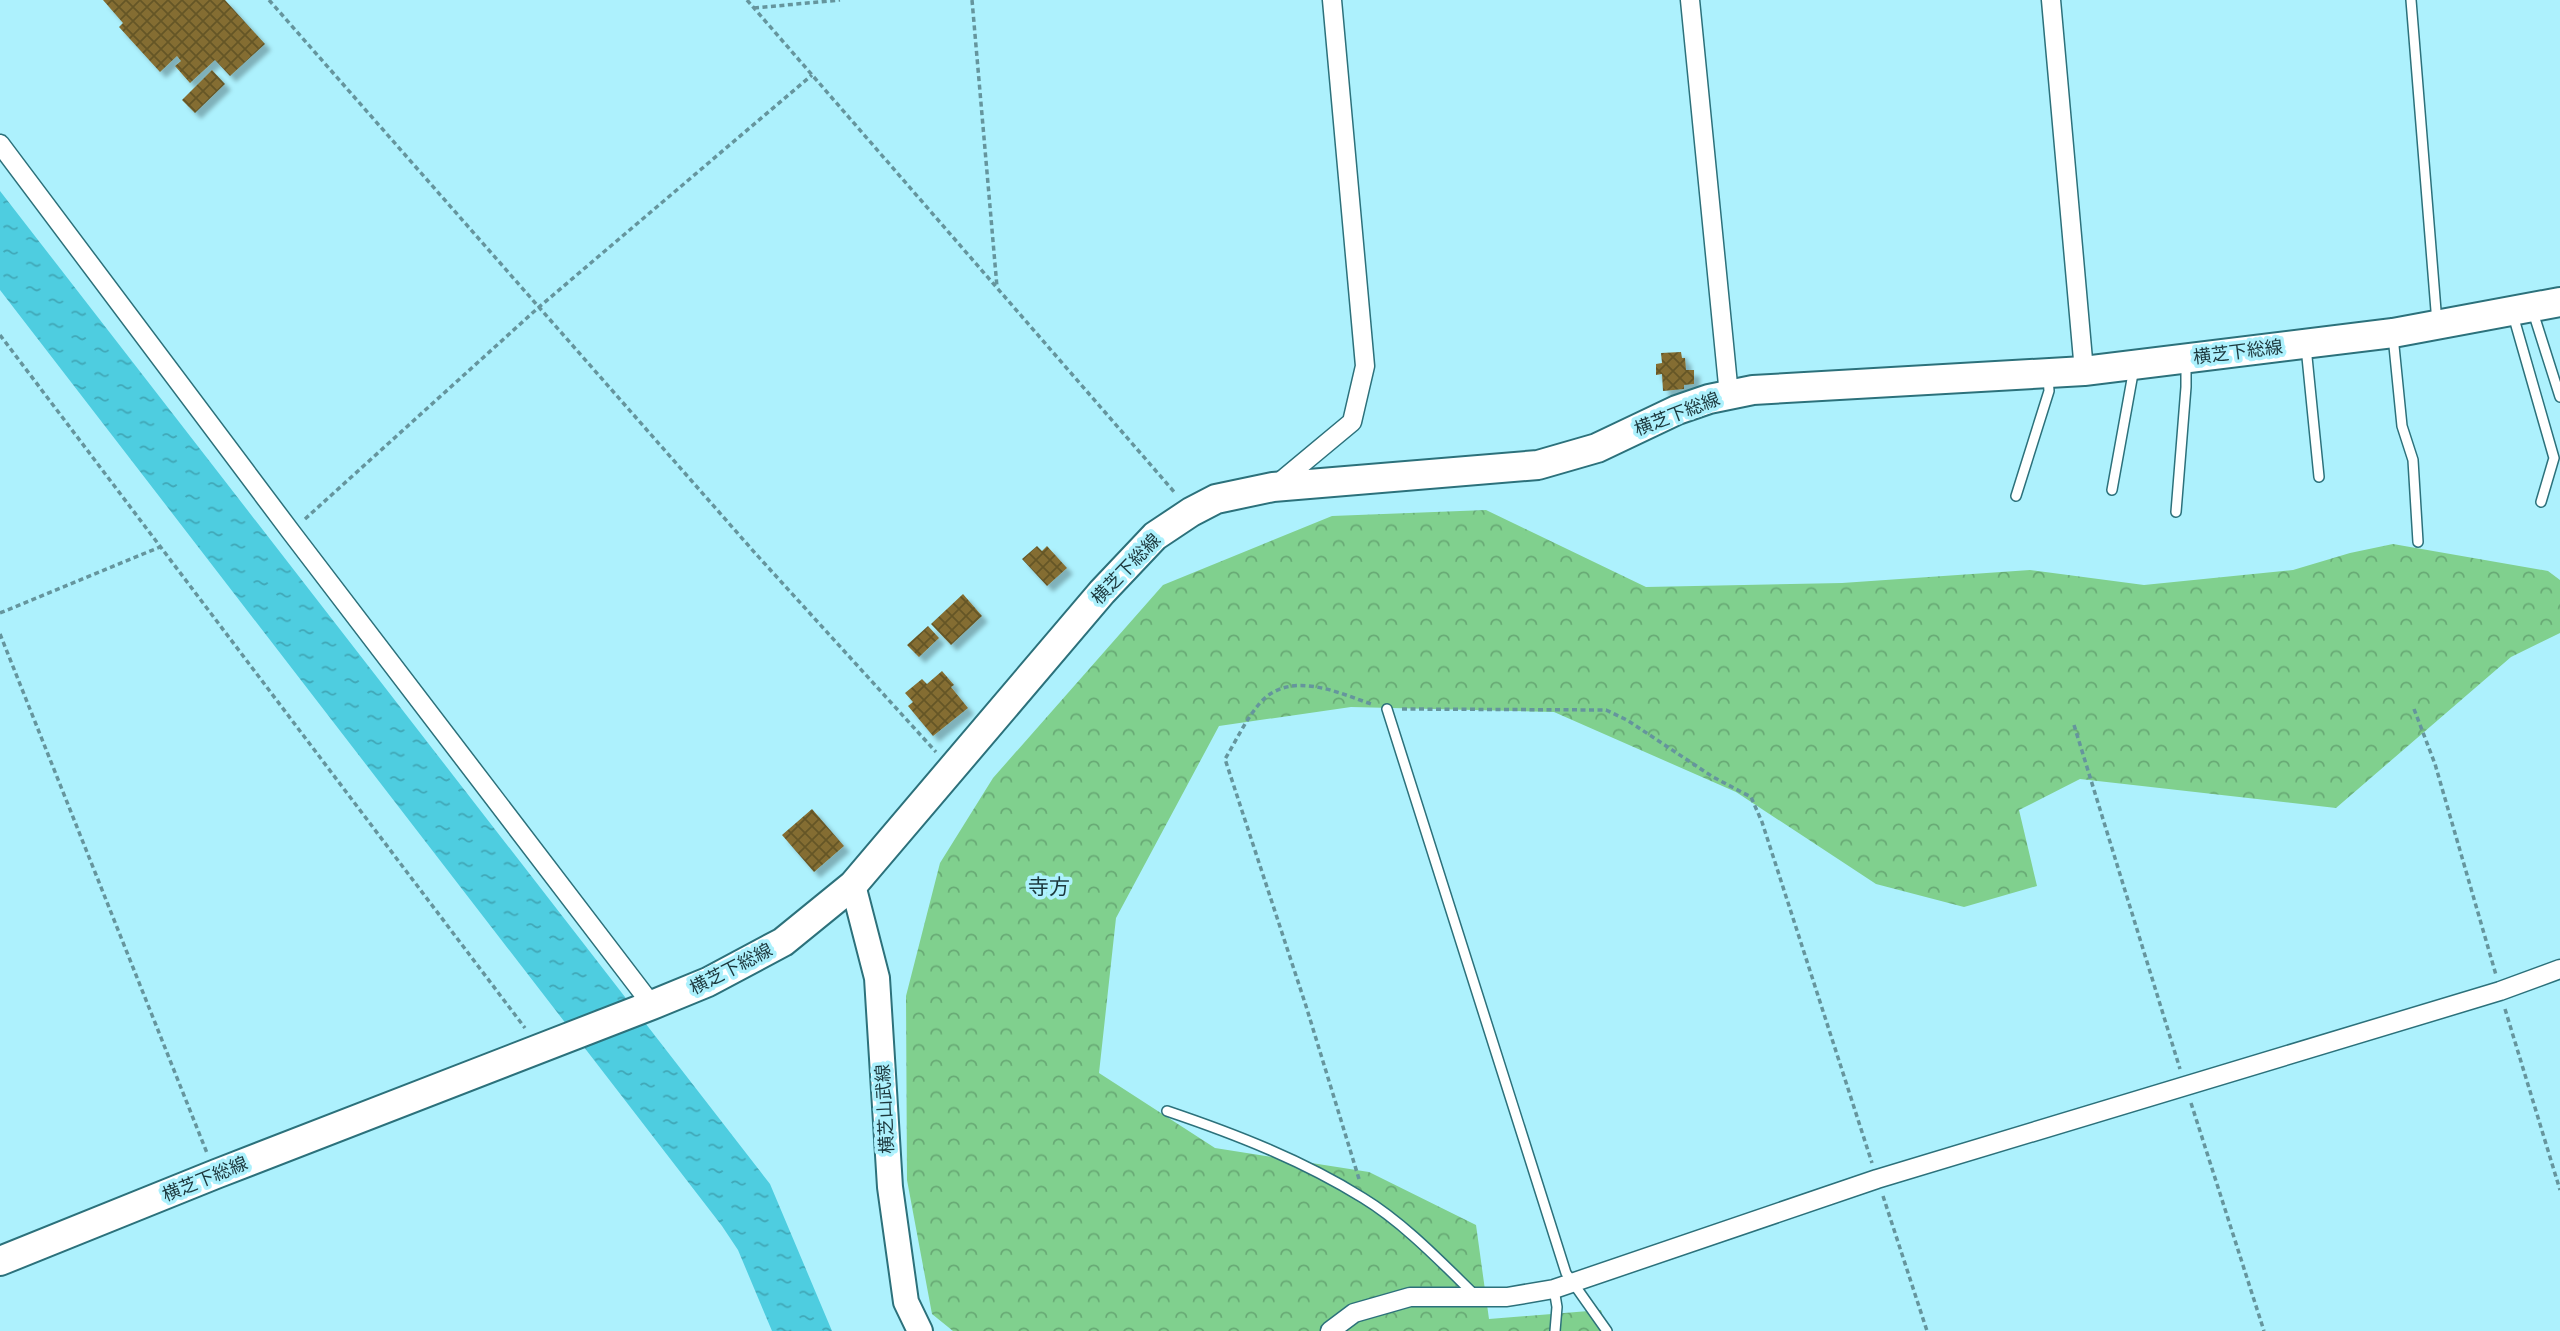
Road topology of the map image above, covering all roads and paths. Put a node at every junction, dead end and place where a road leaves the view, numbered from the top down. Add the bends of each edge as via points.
1 (269, 0) edge
2 (747, 0) edge
3 (841, 0) edge
4 (972, 0) edge
5 (1332, 0) edge
6 (1690, 0) edge
7 (2051, 0) edge
8 (2411, 0) edge
9 (754, 8) junction
10 (812, 75) junction
11 (0, 144) edge
12 (998, 289) junction
13 (2560, 302) edge
14 (540, 307) junction
15 (2521, 309) junction
16 (2437, 325) junction
17 (2393, 333) junction
18 (0, 335) edge
19 (2305, 344) junction
20 (2186, 359) junction
21 (2135, 365) junction
22 (2084, 371) junction
23 (2048, 373) junction
24 (1729, 395) junction
25 (2560, 397) edge
26 (2319, 477) dead end
27 (1273, 487) junction
28 (2112, 490) dead end
29 (2016, 496) dead end
30 (2541, 502) dead end
31 (1191, 512) junction
32 (2176, 512) dead end
33 (291, 532) junction
34 (2418, 542) dead end
35 (160, 547) junction
36 (0, 613) edge
37 (0, 634) edge
38 (1387, 709) junction
39 (2414, 709) dead end
40 (2074, 725) dead end
41 (954, 766) junction
42 (853, 885) junction
43 (2560, 969) edge
44 (2500, 990) junction
45 (652, 1005) junction
46 (541, 1049) junction
47 (2185, 1086) junction
48 (1167, 1111) dead end
49 (216, 1174) junction
50 (1877, 1179) junction
51 (2560, 1190) edge
52 (1365, 1199) junction
53 (0, 1261) edge
54 (1573, 1281) junction
55 (1554, 1289) junction
56 (1478, 1297) junction
57 (920, 1331) edge
58 (1330, 1331) edge
59 (1555, 1331) edge
60 (1607, 1331) edge
61 (1927, 1331) edge
62 (2264, 1331) edge

1 - 14 path
2 - 9 path
3 - 9 path
4 - 12 path
5 - 27 street via 1364,366 1352,422
6 - 24 street
7 - 22 street
8 - 16 lane
9 - 10 path
10 - 12 path
10 - 14 path
11 - 33 street
12 - 31 path
13 - 15 main road, 横芝下総線
14 - 33 path
14 - 41 path via 914,730
15 - 16 main road, 横芝下総線
15 - 25 lane
15 - 30 lane via 2554,458
16 - 17 main road, 横芝下総線
17 - 19 main road, 横芝下総線
17 - 34 lane via 2402,426 2413,460
18 - 35 path
19 - 20 main road, 横芝下総線
19 - 26 lane
20 - 21 main road, 横芝下総線
20 - 32 lane
21 - 22 main road, 横芝下総線
21 - 28 lane
22 - 23 main road, 横芝下総線
23 - 24 main road, 横芝下総線
23 - 29 lane via 2049,391
24 - 27 main road, 横芝下総線 via 1677,410 1597,448 1538,465
27 - 31 main road, 横芝下総線 via 1216,499
31 - 41 main road, 横芝下総線 via 1155,536 1102,592
33 - 45 street
35 - 36 path
35 - 46 path
37 - 49 path
38 - 50 path via 1606,710 1751,797
38 - 52 path via 1314,686 1292,684 1273,691 1259,704 1225,759
38 - 54 lane via 1566,1273
39 - 44 path via 2435,764
40 - 47 path
41 - 42 main road, 横芝下総線
42 - 45 main road, 横芝下総線 via 783,942 708,982
42 - 57 main road, 横芝山武線 via 877,978 890,1187 906,1303
43 - 44 street
44 - 47 street
44 - 51 path
45 - 46 main road, 横芝下総線
46 - 49 main road, 横芝下総線
47 - 50 street
47 - 62 path
48 - 52 lane via 1256,1144
49 - 53 main road, 横芝下総線
50 - 54 street
50 - 61 path
52 - 56 lane
54 - 55 street
54 - 60 lane
55 - 56 street
55 - 59 lane
56 - 58 street via 1410,1297 1354,1313

